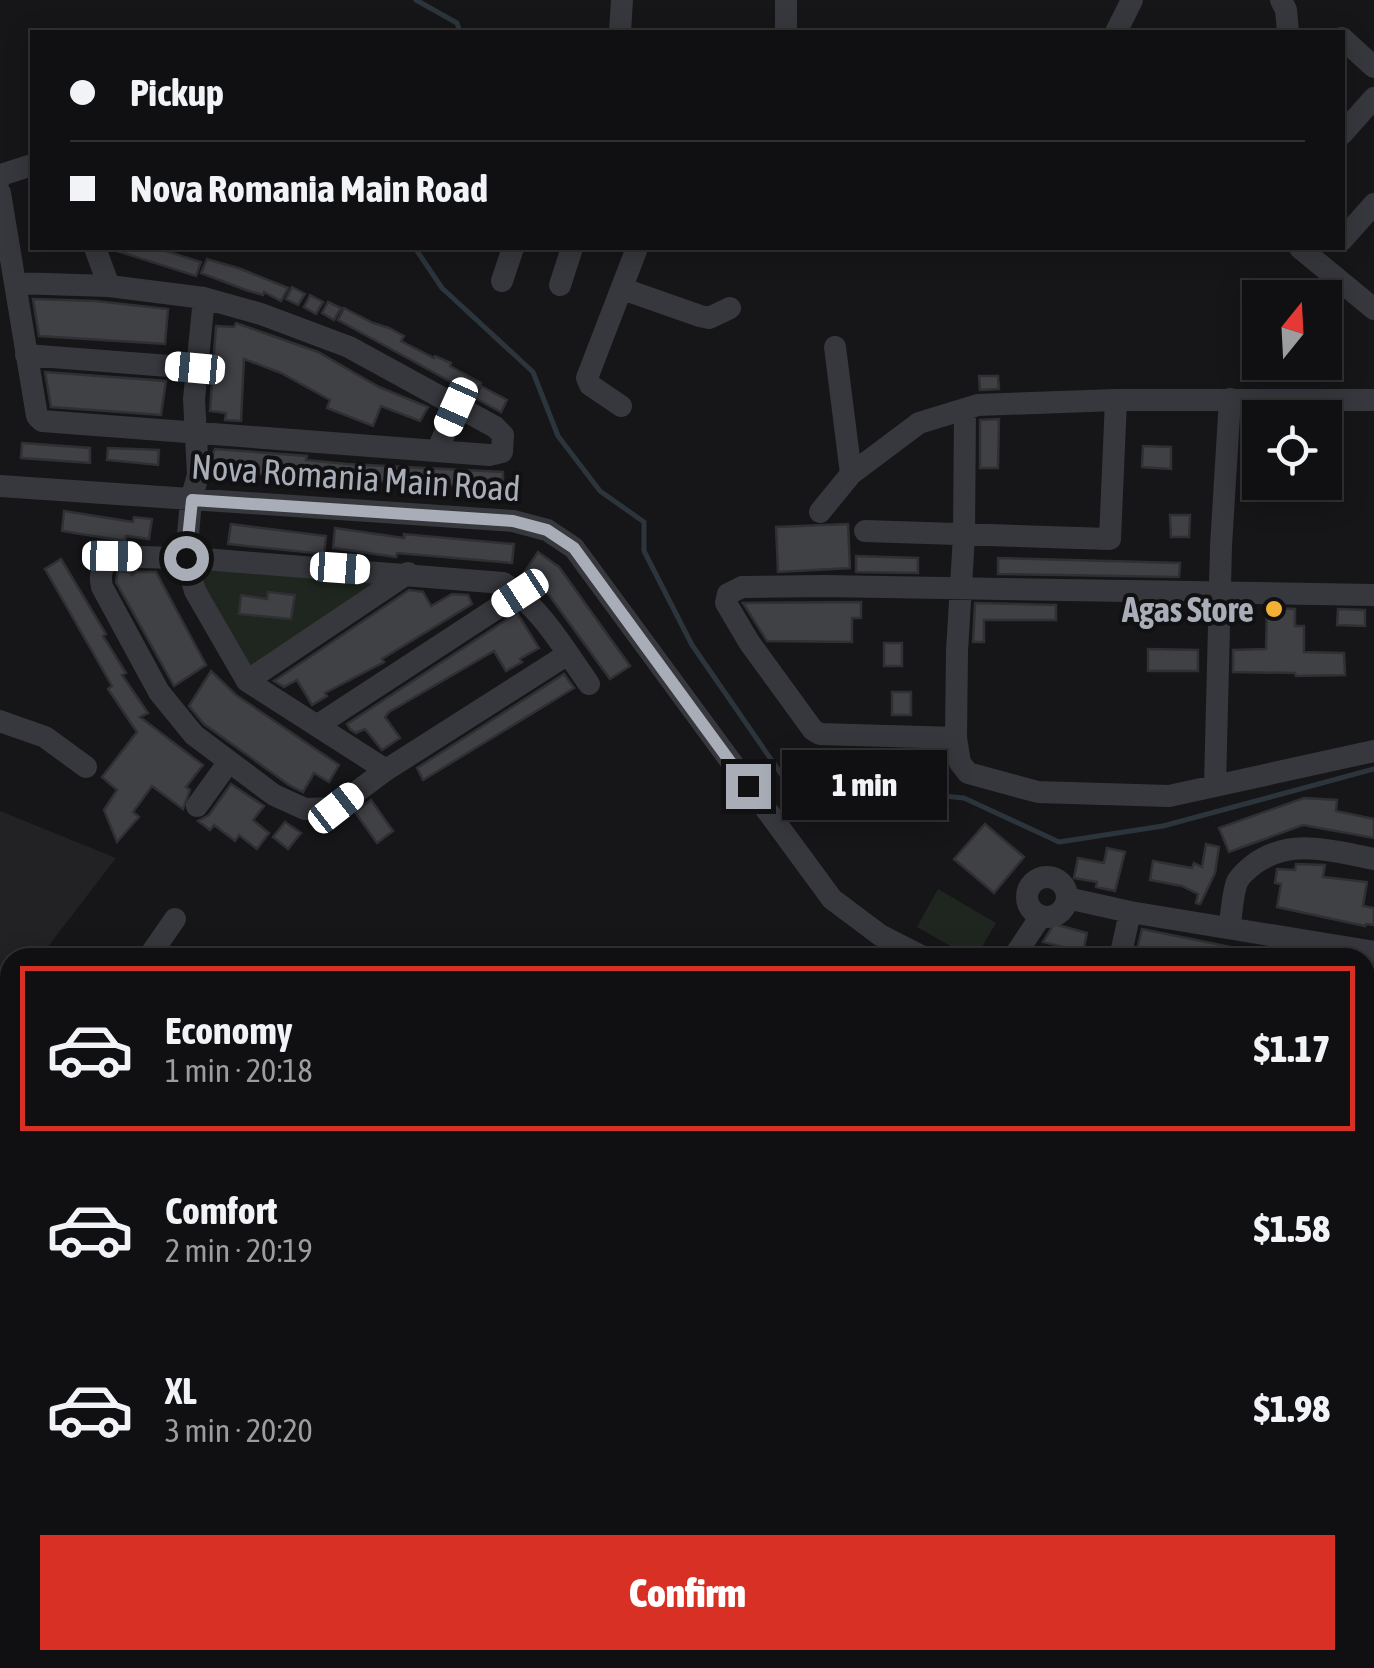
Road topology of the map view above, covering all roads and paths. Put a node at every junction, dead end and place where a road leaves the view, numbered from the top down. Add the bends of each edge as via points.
1 (622, 0) edge
2 (786, 0) edge
3 (1132, 0) edge
4 (1281, 0) edge
5 (620, 30) edge
6 (786, 30) edge
7 (1117, 30) edge
8 (1288, 30) edge
9 (1345, 41) edge
10 (1374, 67) edge
11 (1374, 98) edge
12 (1345, 131) edge
13 (30, 166) edge
14 (0, 178) edge
15 (0, 193) edge
16 (1374, 204) edge
17 (1345, 237) edge
18 (95, 250) edge
19 (512, 250) edge
20 (571, 250) edge
21 (636, 250) edge
22 (1328, 256) edge
23 (502, 281) dead end
24 (15, 283) junction
25 (560, 285) dead end
26 (109, 286) junction
27 (623, 289) junction
28 (204, 298) junction
29 (1372, 303) edge
30 (730, 308) dead end
31 (835, 347) dead end
32 (26, 355) junction
33 (195, 368) junction
34 (1116, 400) junction
35 (1230, 400) junction
36 (1374, 400) edge
37 (621, 406) dead end
38 (456, 407) junction
39 (965, 410) junction
40 (198, 434) junction
41 (438, 449) junction
42 (851, 474) junction
43 (0, 486) edge
44 (192, 500) junction
45 (820, 512) dead end
46 (865, 531) dead end
47 (964, 536) junction
48 (186, 558) junction
49 (408, 573) junction
50 (960, 590) junction
51 (520, 593) junction
52 (1220, 594) junction
53 (1374, 595) edge
54 (568, 654) junction
55 (246, 681) junction
56 (589, 684) dead end
57 (0, 722) edge
58 (318, 725) junction
59 (956, 738) junction
60 (1374, 751) edge
61 (228, 763) junction
62 (86, 767) dead end
63 (386, 770) junction
64 (1216, 786) junction
65 (197, 806) dead end
66 (1374, 859) edge
67 (1067, 898) junction
68 (1130, 912) junction
69 (1041, 916) junction
70 (175, 919) dead end
71 (1229, 928) junction
72 (155, 948) edge
73 (905, 948) edge
74 (1020, 948) edge
75 (1122, 948) edge
76 (1350, 948) edge

1 - 5 street
2 - 6 street
3 - 7 street
4 - 8 street
9 - 10 street
11 - 12 street
13 - 14 street
15 - 24 street
16 - 17 street
18 - 26 street
19 - 23 street
20 - 25 street
21 - 27 street
22 - 29 street
24 - 26 street
24 - 32 street
26 - 28 street
27 - 30 street via 709,318
27 - 37 street via 588,378
28 - 33 street
28 - 38 street via 349,347
31 - 42 street
32 - 33 street
32 - 40 street via 42,421
33 - 40 street
34 - 35 street
34 - 39 street
34 - 47 street via 1110,539
35 - 36 street
35 - 52 street
38 - 41 street
38 - 41 street via 500,430 502,452
39 - 42 street via 918,423
39 - 47 street
40 - 41 street
40 - 44 street
42 - 45 street
43 - 44 street, Nova Romania Main Road
44 - 48 street
44 - 73 street, Nova Romania Main Road via 513,521 562,537 832,899
46 - 47 street
47 - 50 street
48 - 49 street
48 - 55 street via 194,591
48 - 61 street via 112,556 100,575 102,587 168,706
49 - 51 street via 504,583
49 - 55 street
50 - 52 street
50 - 59 street
50 - 59 street via 742,588 728,594 726,603 813,730
51 - 54 street
51 - 58 street
52 - 53 street
52 - 64 street
54 - 56 street
54 - 63 street
55 - 58 street
57 - 62 street via 45,737
58 - 63 street
59 - 64 street via 968,773 1038,792 1169,796
60 - 64 street
61 - 63 street via 305,810 336,808
61 - 65 street
66 - 71 street via 1317,848 1266,855 1236,884
67 - 68 street
67 - 69 street via 1055,915
67 - 69 street via 1056,880 1037,880 1027,896
68 - 71 street
68 - 75 street
69 - 74 street
70 - 72 street
71 - 76 street

